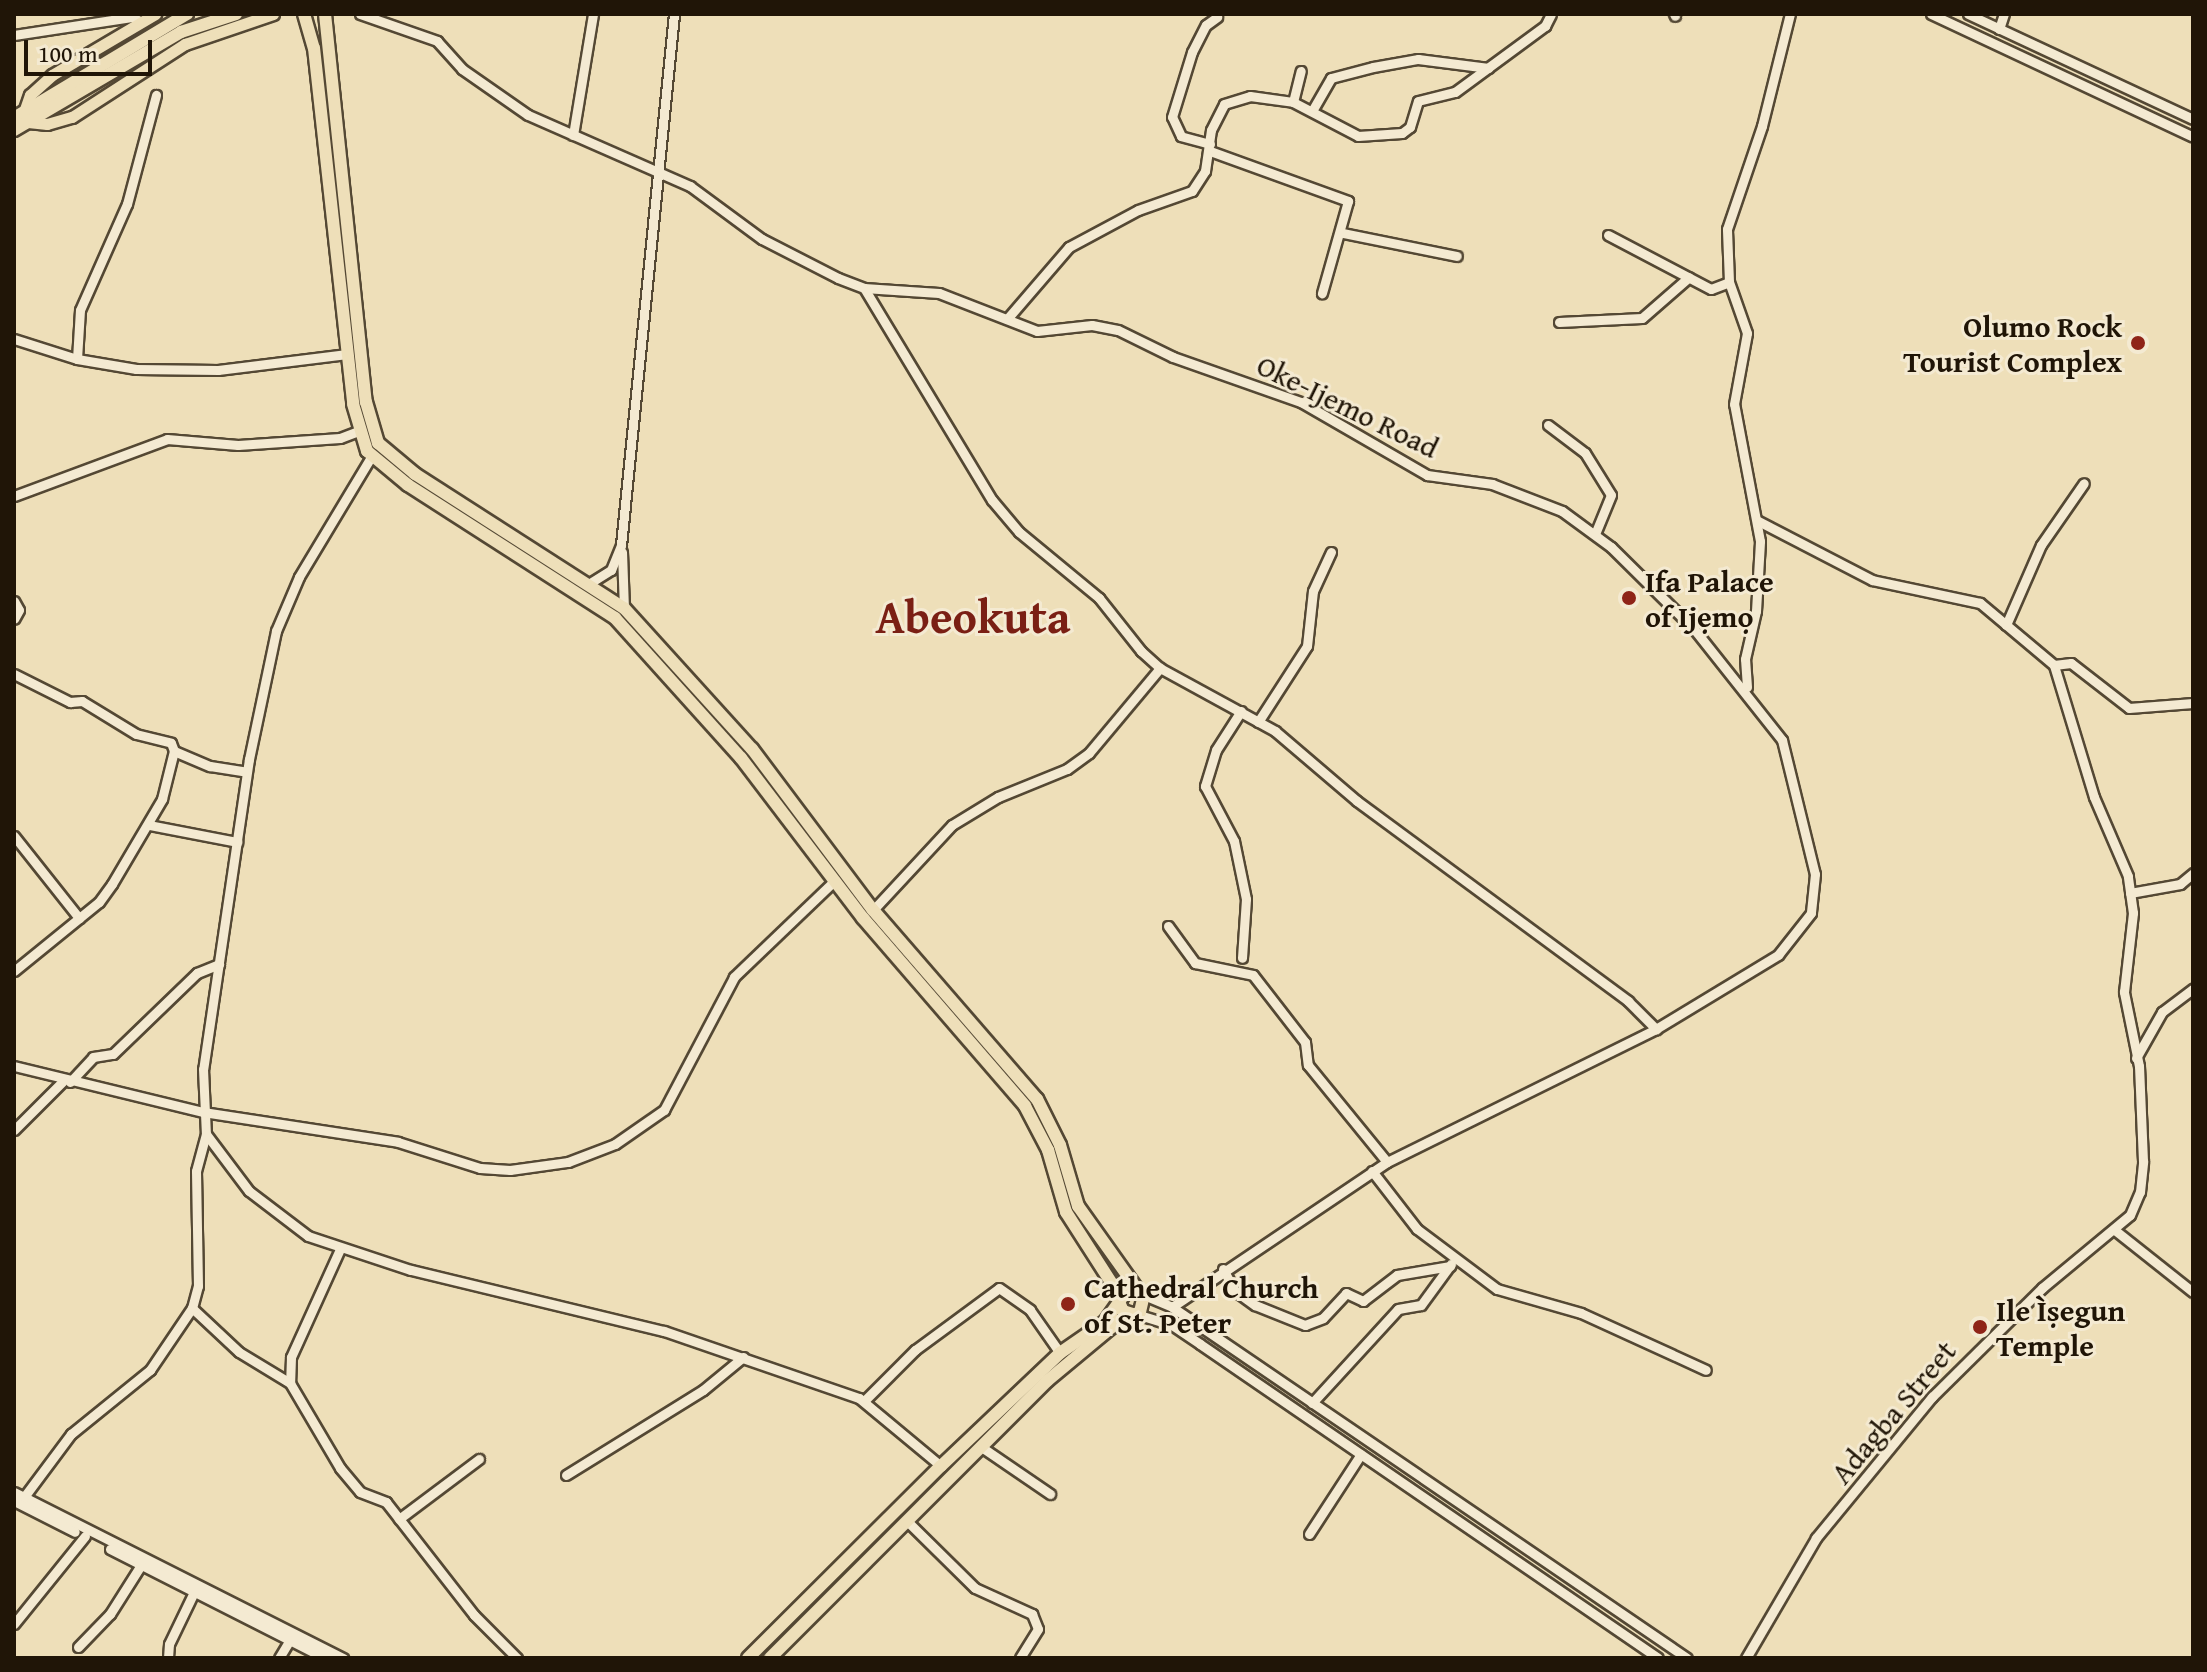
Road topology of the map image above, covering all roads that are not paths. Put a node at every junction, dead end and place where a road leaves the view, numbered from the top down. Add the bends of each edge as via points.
1 (155, 14) edge
2 (187, 14) edge
3 (236, 14) edge
4 (273, 14) edge
5 (304, 14) edge
6 (325, 14) edge
7 (360, 14) edge
8 (593, 14) edge
9 (674, 14) edge
10 (1551, 14) edge
11 (1790, 14) edge
12 (1931, 14) edge
13 (1968, 14) edge
14 (2004, 14) edge
15 (1217, 17) dead end
16 (142, 22) junction
17 (1999, 29) junction
18 (14, 35) edge
19 (1488, 68) junction
20 (1301, 71) dead end
21 (156, 95) dead end
22 (1293, 102) junction
23 (1312, 111) junction
24 (22, 117) edge
25 (2193, 119) edge
26 (14, 130) edge
27 (573, 135) junction
28 (2193, 137) edge
29 (1210, 148) junction
30 (658, 174) junction
31 (1343, 233) junction
32 (1608, 235) dead end
33 (1457, 256) dead end
34 (1689, 277) junction
35 (1729, 282) junction
36 (864, 288) junction
37 (1322, 293) dead end
38 (1007, 319) junction
39 (1559, 322) dead end
40 (14, 339) edge
41 (347, 354) junction
42 (77, 359) junction
43 (1548, 425) dead end
44 (358, 431) junction
45 (371, 457) junction
46 (2084, 483) dead end
47 (14, 495) edge
48 (1758, 521) junction
49 (1595, 534) junction
50 (621, 545) junction
51 (1331, 552) dead end
52 (590, 583) junction
53 (14, 601) edge
54 (624, 608) junction
55 (14, 619) edge
56 (2006, 625) junction
57 (2054, 665) junction
58 (1160, 668) junction
59 (14, 674) edge
60 (1748, 690) junction
61 (2193, 703) edge
62 (1241, 711) junction
63 (1258, 722) junction
64 (174, 751) junction
65 (247, 772) junction
66 (149, 825) junction
67 (14, 836) edge
68 (237, 842) junction
69 (2193, 873) edge
70 (835, 880) junction
71 (2130, 893) junction
72 (873, 910) junction
73 (79, 918) junction
74 (1168, 926) dead end
75 (1242, 958) dead end
76 (219, 964) junction
77 (14, 971) edge
78 (2193, 989) edge
79 (1656, 1029) junction
80 (2136, 1058) junction
81 (14, 1066) edge
82 (66, 1082) junction
83 (203, 1112) junction
84 (14, 1130) edge
85 (206, 1134) junction
86 (1387, 1162) junction
87 (1372, 1171) junction
88 (2116, 1231) junction
89 (340, 1249) junction
90 (1452, 1262) junction
91 (1223, 1269) junction
92 (1141, 1292) junction
93 (2193, 1292) edge
94 (1120, 1299) junction
95 (1172, 1307) junction
96 (192, 1308) junction
97 (1135, 1314) junction
98 (1060, 1353) junction
99 (743, 1357) junction
100 (1706, 1370) dead end
101 (290, 1383) junction
102 (865, 1400) junction
103 (1312, 1403) junction
104 (980, 1446) junction
105 (1361, 1454) junction
106 (479, 1459) dead end
107 (941, 1466) junction
108 (566, 1475) dead end
109 (1050, 1494) dead end
110 (17, 1497) edge
111 (399, 1519) junction
112 (907, 1521) junction
113 (1309, 1534) dead end
114 (85, 1536) junction
115 (141, 1565) junction
116 (815, 1590) junction
117 (194, 1592) junction
118 (825, 1601) junction
119 (14, 1624) edge
120 (290, 1640) junction
121 (78, 1647) dead end
122 (168, 1658) edge
123 (279, 1658) edge
124 (325, 1658) edge
125 (343, 1658) edge
126 (517, 1658) edge
127 (748, 1658) edge
128 (770, 1658) edge
129 (1020, 1658) edge
130 (1658, 1658) edge
131 (1687, 1658) edge
132 (1746, 1658) edge

1 - 16 main road
2 - 24 highway via 101,61
3 - 24 highway via 181,32
4 - 24 main road via 185,44 72,117 47,124
5 - 41 highway via 314,48
6 - 52 highway via 366,402 378,443 415,474
7 - 27 street via 437,41 490,90
8 - 27 street
9 - 30 street
10 - 19 street via 1545,26
11 - 35 street via 1762,126 1727,229
12 - 28 street
13 - 17 street
14 - 17 street
15 - 29 street via 1206,25 1192,52 1172,117 1181,136
16 - 18 street via 132,17
16 - 24 main road via 52,75 30,95
17 - 25 street
19 - 23 street via 1418,59 1373,67 1331,78
19 - 23 street via 1455,92 1418,101 1410,127 1402,133 1358,136
20 - 22 street
21 - 42 street via 127,204 80,310
22 - 23 street
22 - 29 street via 1250,96 1224,104
24 - 26 highway
27 - 30 street
29 - 31 street via 1347,200
29 - 38 street via 1192,191 1138,210 1069,247
30 - 36 street via 713,199 762,239
30 - 50 street
31 - 33 street
31 - 37 street
32 - 34 street
34 - 35 street via 1711,289
34 - 39 street via 1642,318
35 - 48 street via 1746,321 1734,404
36 - 38 street, Oke-Ijemo Road via 920,289
36 - 58 street via 992,500 1019,532 1099,598
38 - 49 street, Oke-Ijemo Road via 1037,331 1105,326 1173,357 1265,385 1427,475 1492,484 1538,500
40 - 42 street
41 - 42 street via 218,370 136,369
41 - 44 highway
43 - 49 street via 1585,453 1611,495
44 - 45 highway
44 - 47 street via 340,438 238,445 167,439 46,488
45 - 65 street via 299,577 280,620
45 - 70 highway via 615,618 751,770
46 - 56 street via 2041,545
48 - 56 street via 1848,570 1980,603
48 - 60 street via 1756,611 1744,670
49 - 60 street, Oke-Ijemo Road via 1694,629
50 - 52 street via 611,570
50 - 54 street
51 - 63 street via 1313,591 1307,646
52 - 54 highway
53 - 55 street via 19,610
54 - 72 highway via 801,809
56 - 57 street
57 - 61 street via 2071,663 2129,708
57 - 71 street
58 - 62 street
58 - 72 street via 1089,753 1067,769 974,809 927,846
59 - 64 street via 70,702 82,701 136,734 171,743
60 - 79 street, Oke-Ijemo Road via 1782,740 1800,801 1815,874 1811,913 1778,955
62 - 63 street
62 - 75 street via 1216,750 1205,786 1234,841 1246,899
63 - 79 street via 1628,1001
64 - 65 street via 210,766
64 - 66 street via 170,777
65 - 68 street
66 - 68 street
66 - 73 street via 112,884
67 - 73 street
68 - 76 street
69 - 71 street via 2180,884
70 - 83 street via 734,977 664,1110 592,1154 549,1166 491,1170 363,1135
70 - 94 highway via 1025,1106 1048,1150 1066,1212
71 - 80 street via 2133,913 2124,992
72 - 92 highway via 1037,1099 1060,1145 1078,1206
73 - 77 street
74 - 86 street via 1195,963 1253,975 1305,1042 1308,1065
76 - 82 street via 197,973 113,1054 93,1057
76 - 83 street via 203,1069
78 - 80 street via 2162,1012
79 - 86 street, Oke-Ijemo Road
80 - 88 street via 2143,1119 2140,1192
81 - 82 street
82 - 83 street
82 - 84 street
83 - 85 street
85 - 89 street via 241,1183 273,1214
85 - 96 street via 196,1171 198,1286
86 - 87 street, Oke-Ijemo Road
87 - 90 street via 1417,1229
87 - 91 street, Oke-Ijemo Road
88 - 93 street
88 - 132 street, Adagba Street via 2042,1288 1932,1397 1816,1538
89 - 99 street via 664,1331
89 - 101 street via 291,1357
90 - 91 street via 1397,1275 1363,1301 1346,1293 1323,1318 1305,1325 1255,1305 1234,1290
90 - 100 street via 1497,1289 1581,1313
90 - 103 street via 1421,1305 1398,1309
91 - 95 street, Oke-Ijemo Road
92 - 94 highway
92 - 95 street
92 - 97 highway via 1143,1308
94 - 97 highway via 1123,1311
94 - 98 highway via 1105,1322
95 - 103 street
96 - 101 street via 239,1352
96 - 110 street via 150,1370 71,1434
97 - 104 highway via 1073,1359
97 - 105 street via 1172,1325
98 - 102 street via 1030,1310 999,1288 915,1350
98 - 107 highway
99 - 102 street
99 - 108 street via 703,1390
101 - 111 street via 340,1468 360,1492 386,1502
102 - 107 street
103 - 131 street
104 - 109 street
104 - 112 highway
105 - 113 street
105 - 130 street
106 - 111 street
107 - 116 highway
110 - 114 street
110 - 125 street
111 - 126 street via 474,1615
112 - 118 highway
112 - 129 street via 975,1588 1032,1614 1038,1629
114 - 115 street
114 - 119 street
115 - 117 street
115 - 121 street via 110,1614
116 - 118 highway
116 - 127 highway
117 - 120 street
117 - 122 street via 169,1644
118 - 128 highway
120 - 123 street
120 - 124 street

